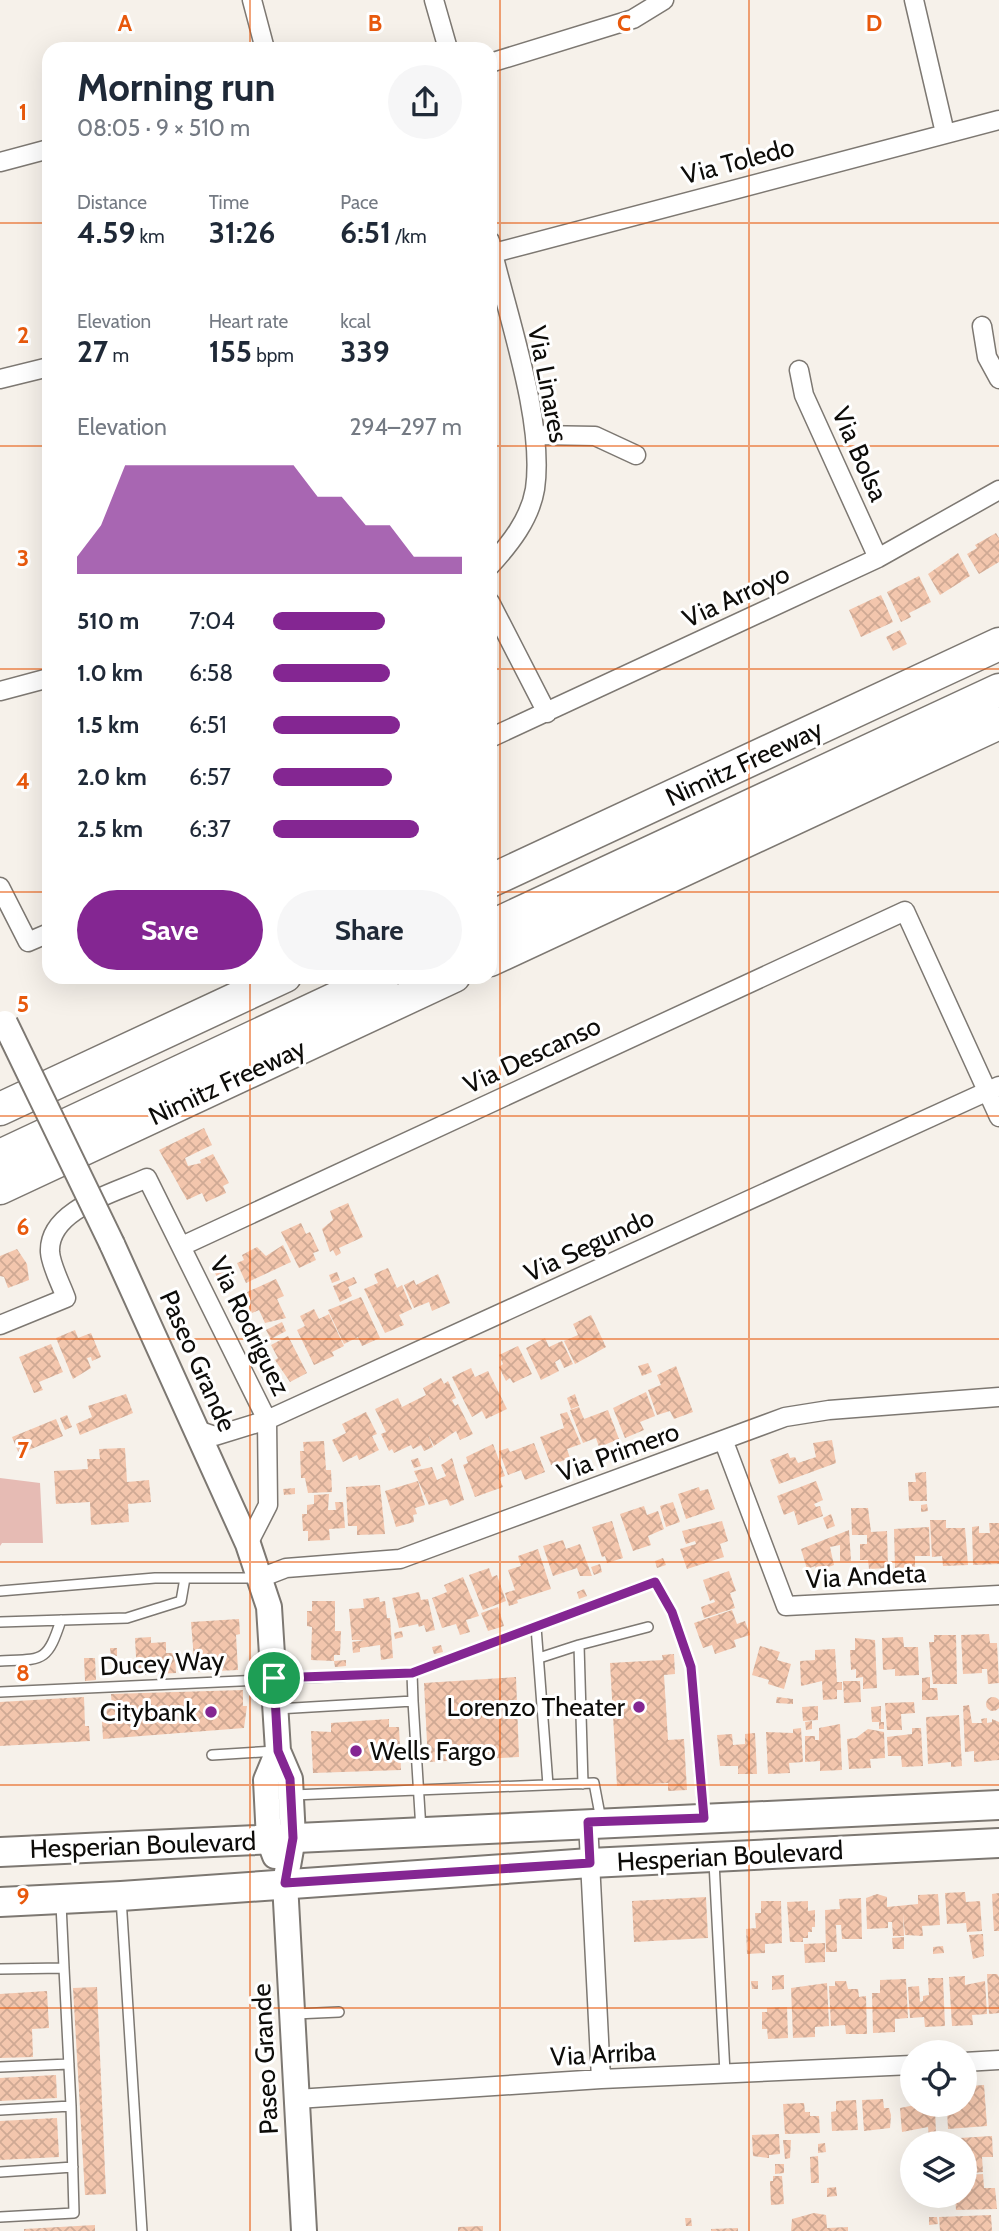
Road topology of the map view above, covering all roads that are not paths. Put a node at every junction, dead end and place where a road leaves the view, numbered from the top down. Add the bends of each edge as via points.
1 (252, 0) edge
2 (435, 0) edge
3 (664, 0) edge
4 (914, 0) edge
5 (263, 42) edge
6 (446, 42) edge
7 (497, 61) edge
8 (999, 120) edge
9 (945, 133) junction
10 (42, 151) edge
11 (0, 162) edge
12 (497, 248) edge
13 (497, 274) edge
14 (982, 326) dead end
15 (42, 369) edge
16 (799, 370) dead end
17 (0, 379) edge
18 (999, 379) edge
19 (537, 435) junction
20 (636, 455) dead end
21 (999, 490) edge
22 (497, 558) edge
23 (878, 558) junction
24 (497, 616) edge
25 (999, 644) edge
26 (42, 680) edge
27 (999, 690) edge
28 (0, 691) edge
29 (547, 713) junction
30 (999, 723) edge
31 (497, 735) edge
32 (497, 878) edge
33 (0, 887) edge
34 (497, 924) edge
35 (42, 936) edge
36 (497, 957) edge
37 (268, 984) edge
38 (367, 984) edge
39 (437, 984) edge
40 (2, 1018) edge
41 (993, 1089) edge
42 (0, 1109) edge
43 (999, 1118) edge
44 (0, 1156) edge
45 (0, 1188) edge
46 (182, 1246) junction
47 (0, 1325) edge
48 (999, 1397) edge
49 (267, 1420) junction
50 (197, 1430) junction
51 (724, 1442) junction
52 (248, 1544) junction
53 (185, 1578) junction
54 (260, 1578) junction
55 (0, 1591) edge
56 (999, 1595) edge
57 (61, 1620) junction
58 (0, 1622) edge
59 (536, 1626) junction
60 (648, 1627) dead end
61 (579, 1645) junction
62 (539, 1657) junction
63 (0, 1661) edge
64 (412, 1673) junction
65 (274, 1678) junction
66 (0, 1692) edge
67 (413, 1701) junction
68 (275, 1709) junction
69 (278, 1751) junction
70 (212, 1755) dead end
71 (583, 1784) junction
72 (548, 1785) junction
73 (418, 1792) junction
74 (291, 1795) junction
75 (999, 1805) edge
76 (704, 1818) junction
77 (594, 1822) junction
78 (421, 1833) junction
79 (281, 1839) junction
80 (999, 1843) edge
81 (0, 1852) edge
82 (713, 1857) junction
83 (590, 1863) junction
84 (285, 1883) junction
85 (121, 1896) junction
86 (60, 1899) junction
87 (0, 1902) edge
88 (64, 1968) junction
89 (0, 1969) edge
90 (339, 2012) dead end
91 (292, 2014) junction
92 (999, 2060) edge
93 (977, 2061) edge
94 (69, 2064) junction
95 (900, 2065) edge
96 (0, 2067) edge
97 (725, 2073) junction
98 (601, 2079) junction
99 (297, 2099) junction
100 (71, 2106) junction
101 (0, 2110) edge
102 (73, 2167) junction
103 (0, 2172) edge
104 (0, 2217) edge
105 (142, 2231) edge
106 (304, 2231) edge

1 - 5 street
2 - 6 street
3 - 7 street via 633,19
4 - 9 street
8 - 9 street, Via Toledo
9 - 12 street, Via Toledo
10 - 11 street
13 - 19 street, Via Linares
14 - 18 street via 987,357
15 - 17 street
16 - 23 street, Via Bolsa via 804,395
19 - 20 street via 595,436
19 - 22 street, Via Linares via 535,491 516,538
21 - 23 street, Via Arroyo
23 - 29 street, Via Arroyo
24 - 29 street
25 - 32 highway, Nimitz Freeway
26 - 28 street
27 - 34 highway
29 - 31 street, Via Arroyo
30 - 36 highway
33 - 35 street via 28,942
37 - 42 highway
38 - 44 highway
39 - 45 highway, Nimitz Freeway
40 - 50 street, Paseo Grande, bridge
41 - 43 street
41 - 46 street, Via Descanso via 905,911
41 - 49 street, Via Segundo
46 - 47 street, Via Rodriguez via 147,1178 58,1222 50,1253 66,1298
46 - 49 street, Via Rodriguez
48 - 51 street, Via Primero via 785,1417
49 - 50 street, Via Segundo via 215,1436
49 - 52 street, Via Rodriguez via 268,1505
50 - 52 street, Paseo Grande
51 - 54 street, Via Primero via 400,1559 286,1568
51 - 56 street, Via Andeta via 786,1606
52 - 54 street, Paseo Grande
53 - 54 lane
53 - 55 lane
53 - 57 lane via 181,1601 127,1618
54 - 65 street, Paseo Grande via 268,1608
57 - 58 lane
57 - 63 lane via 52,1649 38,1659
59 - 62 lane
59 - 64 lane, Ducey Way
59 - 76 lane, Ducey Way via 655,1582 672,1612 691,1667
60 - 61 lane
61 - 62 lane
61 - 71 lane
62 - 72 lane
64 - 65 lane, Ducey Way
64 - 67 lane
65 - 66 lane, Ducey Way
65 - 68 street, Paseo Grande
67 - 68 lane
67 - 73 lane
68 - 69 street, Paseo Grande
69 - 70 lane
69 - 74 street, Paseo Grande via 290,1779
69 - 79 street, Paseo Grande via 266,1780
71 - 72 lane
71 - 77 lane via 594,1783
72 - 73 lane
73 - 74 lane
73 - 78 lane
74 - 79 street, Paseo Grande
75 - 76 main road, Hesperian Boulevard
76 - 77 main road, Hesperian Boulevard
77 - 78 main road, Hesperian Boulevard
77 - 83 street
78 - 79 main road, Hesperian Boulevard
79 - 81 main road, Hesperian Boulevard
79 - 84 street, Paseo Grande
80 - 82 main road, Hesperian Boulevard
82 - 83 main road, Hesperian Boulevard
82 - 97 lane
83 - 84 main road, Hesperian Boulevard
83 - 98 street
84 - 85 main road, Hesperian Boulevard
84 - 91 street, Paseo Grande
85 - 86 main road, Hesperian Boulevard
85 - 105 lane
86 - 87 main road, Hesperian Boulevard
86 - 88 lane
88 - 89 lane
88 - 94 lane
90 - 91 lane
91 - 99 street, Paseo Grande
92 - 93 street
94 - 96 lane
94 - 100 lane
95 - 97 street, Via Arriba
97 - 98 street, Via Arriba
98 - 99 street, Via Arriba
99 - 106 street, Paseo Grande
100 - 101 lane
100 - 102 lane
102 - 103 lane
102 - 104 lane via 74,2213

